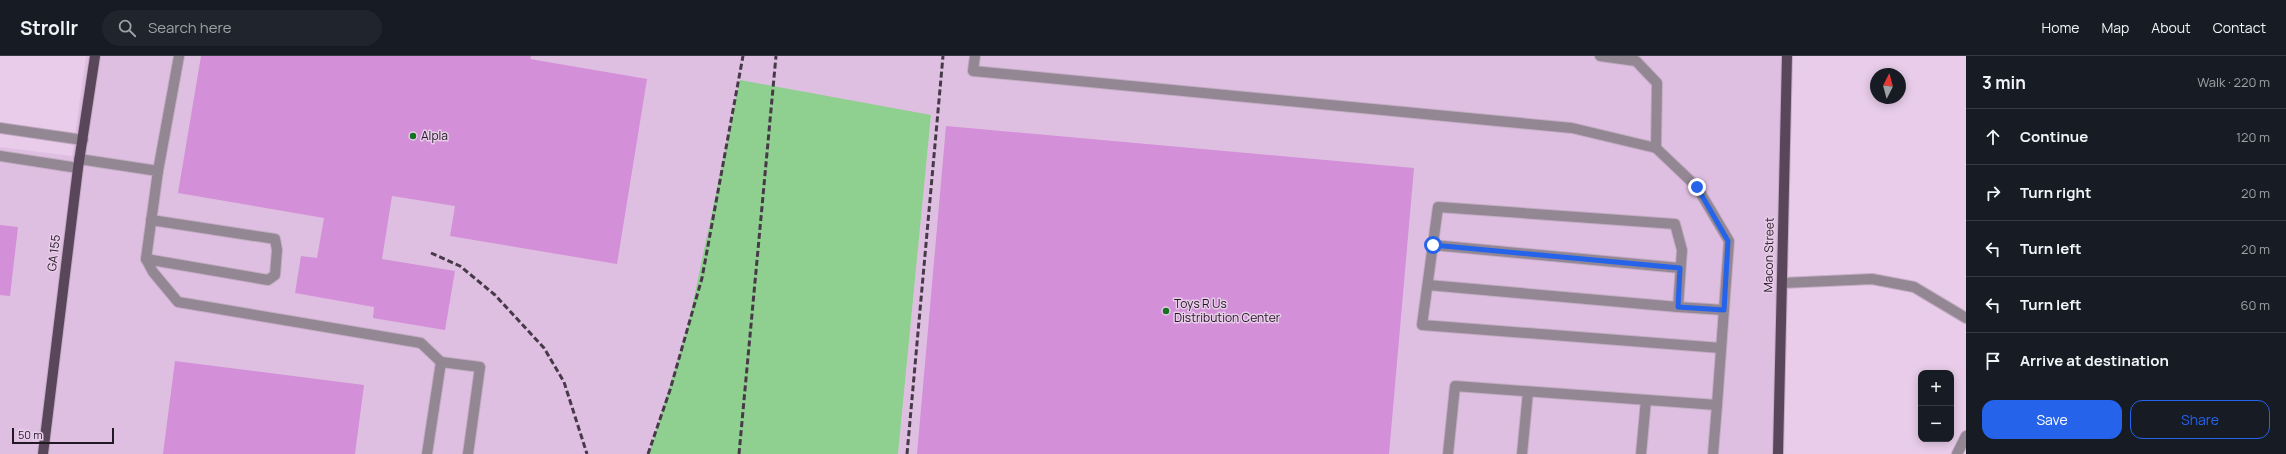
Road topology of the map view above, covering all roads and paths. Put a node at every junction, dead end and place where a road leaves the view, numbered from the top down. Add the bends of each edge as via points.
1 (95, 56) edge
2 (179, 56) edge
3 (974, 56) edge
4 (1600, 56) edge
5 (1787, 56) edge
6 (0, 128) edge
7 (83, 140) junction
8 (1656, 148) junction
9 (0, 156) edge
10 (78, 163) junction
11 (158, 171) junction
12 (151, 220) junction
13 (1433, 245) junction
14 (146, 259) junction
15 (1680, 268) junction
16 (1782, 283) junction
17 (1428, 285) junction
18 (1678, 307) junction
19 (1724, 310) junction
20 (1966, 318) edge
21 (1721, 348) junction
22 (441, 362) junction
23 (1528, 392) junction
24 (1646, 400) junction
25 (1718, 405) junction
26 (1966, 436) edge
27 (43, 454) edge
28 (427, 454) edge
29 (468, 454) edge
30 (1448, 454) edge
31 (1522, 454) edge
32 (1641, 454) edge
33 (1713, 454) edge
34 (1778, 454) edge
35 (1957, 454) edge

1 - 7 main road, GA 155 / GA 155
2 - 11 street
3 - 8 street via 973,71 1572,128
4 - 8 street via 1636,61 1657,82
5 - 16 main road, Macon Street
6 - 7 street
7 - 10 main road, GA 155 / GA 155
8 - 19 street via 1697,187 1728,241
9 - 10 street
10 - 11 street
10 - 27 main road, GA 155 / GA 155
11 - 12 street
12 - 14 street
12 - 14 street via 275,239 278,250 275,275 268,280
13 - 15 street
13 - 15 street via 1438,207 1675,224 1682,250
13 - 17 street
14 - 22 street via 153,272 178,302 421,343
15 - 18 street
16 - 20 street via 1872,279 1914,287
16 - 34 main road, Macon Street
17 - 18 street
17 - 21 street via 1422,325
18 - 19 street
19 - 21 street
21 - 25 street
22 - 28 street
22 - 29 street via 480,367
23 - 24 street
23 - 30 street via 1454,386
23 - 31 street
24 - 25 street
24 - 32 street
25 - 33 street
26 - 35 street

